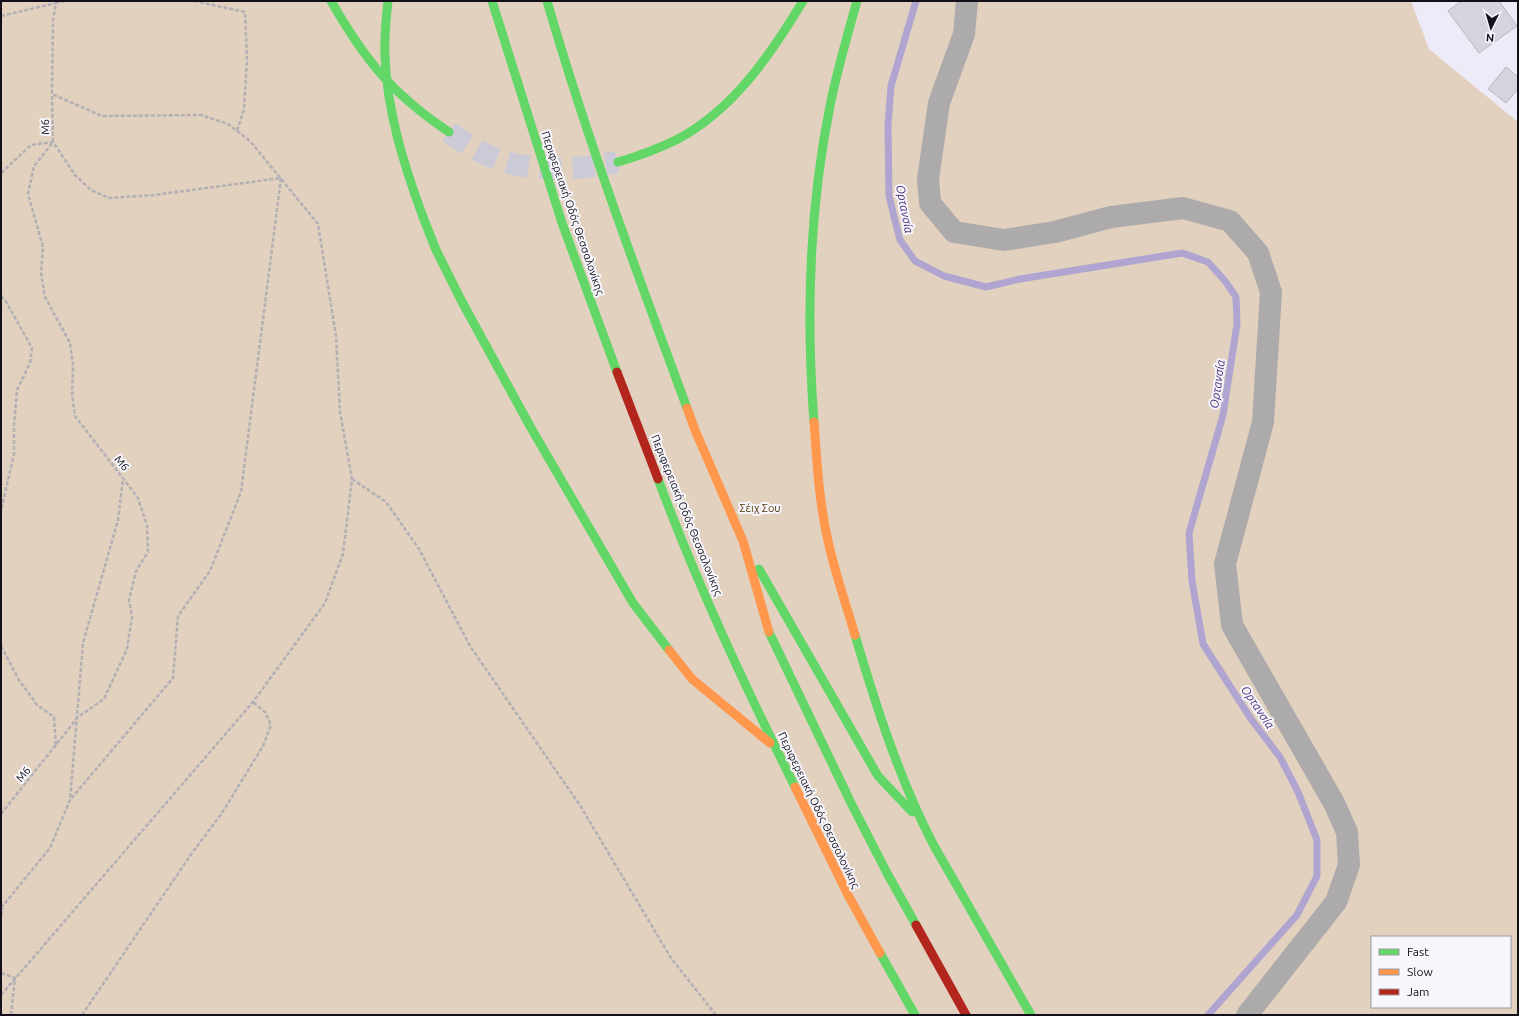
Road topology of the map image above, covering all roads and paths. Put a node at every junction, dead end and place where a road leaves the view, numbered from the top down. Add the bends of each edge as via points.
1 (64, 1) edge
2 (194, 1) edge
3 (331, 1) edge
4 (388, 1) edge
5 (492, 1) edge
6 (547, 1) edge
7 (803, 1) edge
8 (857, 1) edge
9 (967, 1) edge
10 (56, 3) junction
11 (1, 16) edge
12 (52, 94) junction
13 (237, 131) junction
14 (449, 132) tunnel mouth
15 (53, 142) junction
16 (618, 162) tunnel mouth
17 (1, 173) edge
18 (281, 178) junction
19 (1, 296) edge
20 (123, 477) junction
21 (352, 478) junction
22 (1, 511) edge
23 (743, 541) junction
24 (1, 646) edge
25 (253, 702) junction
26 (78, 716) junction
27 (56, 745) junction
28 (775, 747) junction
29 (70, 800) junction
30 (1, 814) edge
31 (920, 820) junction
32 (2, 907) edge
33 (1, 915) edge
34 (1, 973) edge
35 (16, 978) junction
36 (1, 995) edge
37 (11, 1015) edge
38 (82, 1015) edge
39 (716, 1015) edge
40 (915, 1015) edge
41 (966, 1015) edge
42 (1031, 1015) edge
43 (1247, 1015) edge

1 - 10 path
2 - 13 path via 245,12 247,60 244,109
3 - 14 highway via 367,59 389,84 409,103
4 - 28 highway, bridge via 385,50 394,125 405,167 423,217 461,300 531,428 633,603 692,679
5 - 28 highway, Περιφερειακή Οδός Θεσσαλονίκης via 562,223 600,328 720,630
6 - 23 highway via 616,215 695,430
7 - 16 highway via 769,56 752,78 720,109 681,137 642,155
8 - 31 highway via 830,106 814,215 809,325 813,422 825,527 841,591 870,689
9 - 43 street via 964,34 939,103 928,179 930,203 954,232 1004,240 1055,232 1111,217 1183,208 1230,221 1258,253 1271,292 1263,422 1225,564 1232,625 1334,804 1347,832 1350,865 1336,902
10 - 11 path
10 - 12 path, M6 via 53,20
12 - 13 path via 102,116 201,115 228,124
12 - 15 path, M6
13 - 18 path via 250,141
15 - 17 path via 31,145
15 - 18 path via 75,175 91,190 109,198 161,194
15 - 20 path, M6 via 34,166 28,194 43,247 41,273 45,297 70,343 75,416
18 - 21 path via 318,224 336,336 340,412
18 - 29 path via 241,492 210,571 178,616 173,678
19 - 22 path via 32,348 30,363 17,390 14,454
20 - 26 path via 118,520 84,643
20 - 26 path, M6 via 138,498 147,525 148,552 136,572 129,600 132,617 127,649 104,699
21 - 25 path via 343,554 325,603
21 - 39 path via 386,502 419,549 470,646 581,808 671,958
23 - 31 highway via 878,776
23 - 41 highway via 769,634 851,803
24 - 27 path via 19,680 37,704 54,717
25 - 35 path
25 - 38 path via 265,712 271,725 263,746 222,813
26 - 27 path, M6
26 - 29 path
27 - 30 path, M6
28 - 40 highway, Περιφερειακή Οδός Θεσσαλονίκης via 848,895
29 - 32 path via 50,848
31 - 42 highway
32 - 33 path
34 - 35 path
35 - 36 path
35 - 37 path

